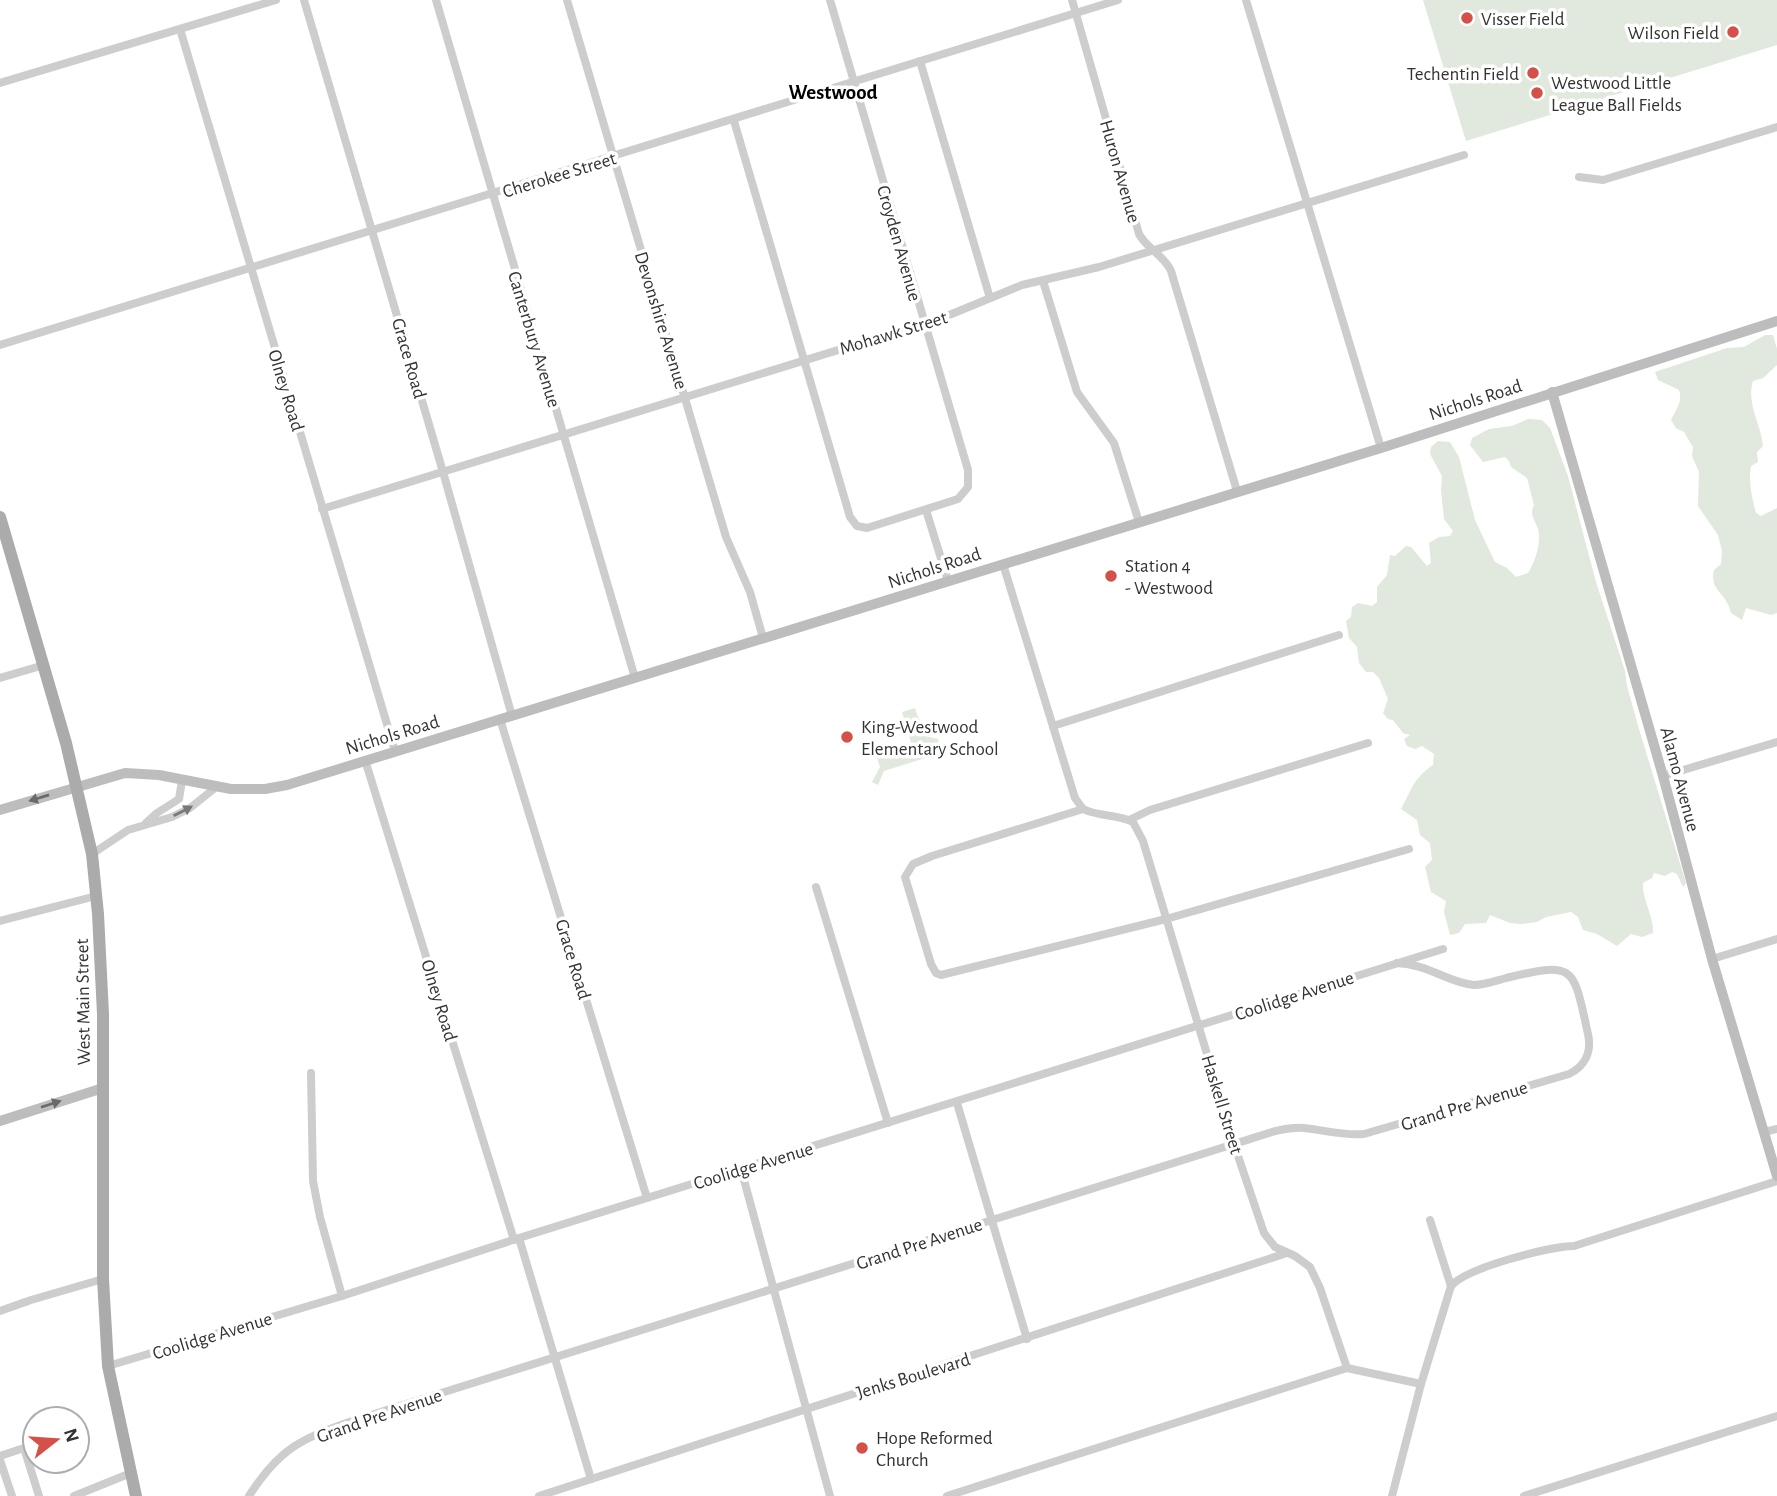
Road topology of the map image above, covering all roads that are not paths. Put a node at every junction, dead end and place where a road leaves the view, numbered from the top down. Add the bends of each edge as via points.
1 (276, 0) edge
2 (304, 0) edge
3 (436, 0) edge
4 (567, 0) edge
5 (830, 0) edge
6 (1072, 0) edge
7 (1118, 0) edge
8 (1246, 0) edge
9 (1076, 13) junction
10 (180, 29) junction
11 (920, 61) junction
12 (855, 82) junction
13 (0, 83) edge
14 (734, 121) junction
15 (1777, 127) edge
16 (1464, 155) dead end
17 (612, 158) junction
18 (1579, 177) dead end
19 (492, 194) junction
20 (1307, 204) junction
21 (373, 231) junction
22 (1153, 249) junction
23 (250, 266) junction
24 (1043, 281) junction
25 (990, 298) junction
26 (1777, 321) edge
27 (923, 324) junction
28 (0, 345) edge
29 (803, 360) junction
30 (1552, 392) junction
31 (685, 398) junction
32 (564, 434) junction
33 (1381, 448) junction
34 (443, 472) junction
35 (1237, 491) junction
36 (322, 509) junction
37 (926, 510) junction
38 (0, 517) edge
39 (1139, 522) junction
40 (1003, 564) junction
41 (948, 581) junction
42 (1339, 635) dead end
43 (764, 638) junction
44 (44, 665) junction
45 (0, 678) edge
46 (635, 678) junction
47 (512, 716) junction
48 (500, 719) junction
49 (1053, 726) junction
50 (1777, 742) edge
51 (1368, 743) dead end
52 (395, 751) junction
53 (365, 760) junction
54 (1663, 776) junction
55 (182, 781) junction
56 (77, 787) junction
57 (215, 788) junction
58 (1083, 809) junction
59 (0, 810) edge
60 (1129, 820) junction
61 (146, 823) junction
62 (1409, 849) dead end
63 (92, 854) junction
64 (816, 887) dead end
65 (96, 897) junction
66 (1166, 919) junction
67 (0, 921) edge
68 (1777, 939) edge
69 (1443, 949) dead end
70 (1712, 959) junction
71 (1397, 963) junction
72 (1199, 1025) junction
73 (311, 1073) dead end
74 (103, 1088) junction
75 (957, 1103) junction
76 (0, 1121) edge
77 (888, 1123) junction
78 (1777, 1129) edge
79 (1764, 1132) junction
80 (1234, 1144) junction
81 (741, 1169) junction
82 (1777, 1178) edge
83 (648, 1198) junction
84 (992, 1220) junction
85 (1430, 1220) dead end
86 (516, 1239) junction
87 (1287, 1254) junction
88 (103, 1279) junction
89 (1451, 1286) junction
90 (775, 1289) junction
91 (342, 1296) junction
92 (0, 1311) edge
93 (1027, 1339) junction
94 (554, 1359) junction
95 (108, 1366) junction
96 (1347, 1368) junction
97 (1420, 1384) junction
98 (806, 1408) junction
99 (1777, 1416) edge
100 (0, 1458) edge
101 (131, 1473) junction
102 (591, 1479) junction
103 (12, 1496) edge
104 (39, 1496) edge
105 (74, 1496) edge
106 (136, 1496) edge
107 (249, 1496) edge
108 (539, 1496) edge
109 (830, 1496) edge
110 (947, 1496) edge
111 (1392, 1496) edge
112 (1524, 1496) edge

1 - 10 street
2 - 21 street, Grace Road
3 - 19 street, Canterbury Avenue
4 - 17 street, Devonshire Avenue
5 - 12 street, Croyden Avenue
6 - 9 street, Huron Avenue
7 - 9 street, Cherokee Street
8 - 20 street
9 - 11 street, Cherokee Street
9 - 22 street, Huron Avenue via 1139,234
10 - 13 street
10 - 23 street, Olney Road
11 - 12 street, Cherokee Street
11 - 25 street
12 - 14 street, Cherokee Street
12 - 27 street, Croyden Avenue
14 - 17 street, Cherokee Street
14 - 29 street
15 - 18 street via 1603,180
16 - 20 street, Mohawk Street
17 - 19 street, Cherokee Street
17 - 31 street, Devonshire Avenue
19 - 21 street, Cherokee Street
19 - 32 street, Canterbury Avenue
20 - 22 street, Mohawk Street
20 - 33 street
21 - 23 street, Cherokee Street
21 - 34 street, Grace Road
22 - 24 street, Mohawk Street
22 - 35 street, Huron Avenue via 1175,280
23 - 28 street, Cherokee Street
23 - 36 street, Olney Road
24 - 25 street, Mohawk Street
24 - 39 street via 1077,393 1114,443
25 - 27 street, Mohawk Street
26 - 30 street, Nichols Road
27 - 29 street, Mohawk Street
27 - 37 street, Croyden Avenue via 969,477 963,495
29 - 31 street, Mohawk Street
29 - 37 street, Croyden Avenue via 848,510 857,526 867,528
30 - 33 street, Nichols Road
30 - 54 street, Alamo Avenue
31 - 32 street, Mohawk Street
31 - 43 street, Devonshire Avenue via 726,537
32 - 34 street, Mohawk Street
32 - 46 street, Canterbury Avenue
33 - 35 street, Nichols Road
34 - 36 street, Mohawk Street
34 - 47 street, Grace Road
35 - 39 street, Nichols Road
36 - 52 street, Olney Road
37 - 41 street
38 - 44 main road, West Main Street
39 - 40 street, Nichols Road
40 - 41 street, Nichols Road
40 - 49 street
41 - 43 street, Nichols Road
42 - 49 street
43 - 46 street, Nichols Road
44 - 45 street
44 - 56 main road, West Main Street
46 - 47 street, Nichols Road
47 - 48 street, Nichols Road
48 - 52 street, Nichols Road
48 - 83 street, Grace Road
49 - 58 street
50 - 54 street
51 - 60 street
52 - 53 street, Nichols Road
53 - 57 street, Nichols Road via 274,788
53 - 86 street, Olney Road
54 - 70 street, Alamo Avenue
55 - 56 street, Nichols Road via 136,773
55 - 57 street, Nichols Road
55 - 61 street via 179,799
56 -> 59 street, Nichols Road
56 - 63 main road, West Main Street
61 -> 57 street via 190,808
58 - 60 street
58 - 66 street via 910,867 906,884 936,973
60 - 66 street, Haskell Street via 1141,833
61 - 63 street via 116,836
62 - 66 street
63 - 65 main road, West Main Street
64 - 77 street
65 - 67 street
65 - 74 main road, West Main Street
66 - 72 street, Haskell Street
68 - 70 street
69 - 71 street, Coolidge Avenue
70 - 79 street, Alamo Avenue
71 - 72 street, Coolidge Avenue
71 - 80 street, Grand Pre Avenue via 1418,964 1472,985 1543,969 1562,970 1573,980 1588,1034 1586,1060 1569,1074 1364,1135 1287,1129
72 - 75 street, Coolidge Avenue
72 - 80 street, Haskell Street
73 - 91 street via 315,1198
76 -> 74 street
74 - 88 main road, West Main Street
75 - 77 street, Coolidge Avenue
75 - 84 street
77 - 81 street, Coolidge Avenue
78 - 79 street
79 - 82 street, Alamo Avenue
80 - 84 street, Grand Pre Avenue
80 - 87 street, Haskell Street via 1264,1233
81 - 83 street, Coolidge Avenue
81 - 90 street
82 - 89 street via 1574,1246 1553,1247 1469,1273
83 - 86 street, Coolidge Avenue
84 - 90 street, Grand Pre Avenue
84 - 93 street
85 - 89 street
86 - 91 street, Coolidge Avenue
86 - 94 street, Olney Road
87 - 93 street, Jenks Boulevard
87 - 96 street, Haskell Street via 1310,1267
88 - 92 street
88 - 95 main road, West Main Street
89 - 97 street
90 - 94 street, Grand Pre Avenue
90 - 98 street
91 - 95 street, Coolidge Avenue
93 - 98 street, Jenks Boulevard
94 - 102 street, Olney Road
94 - 107 street, Grand Pre Avenue via 316,1435 276,1459
95 - 101 main road, West Main Street
96 - 97 street
96 - 110 street
97 - 111 street
98 - 102 street, Jenks Boulevard
98 - 109 street
99 - 112 street
100 - 103 street
100 - 104 street via 24,1448
101 - 105 street
101 - 106 main road, West Main Street
102 - 108 street, Jenks Boulevard

